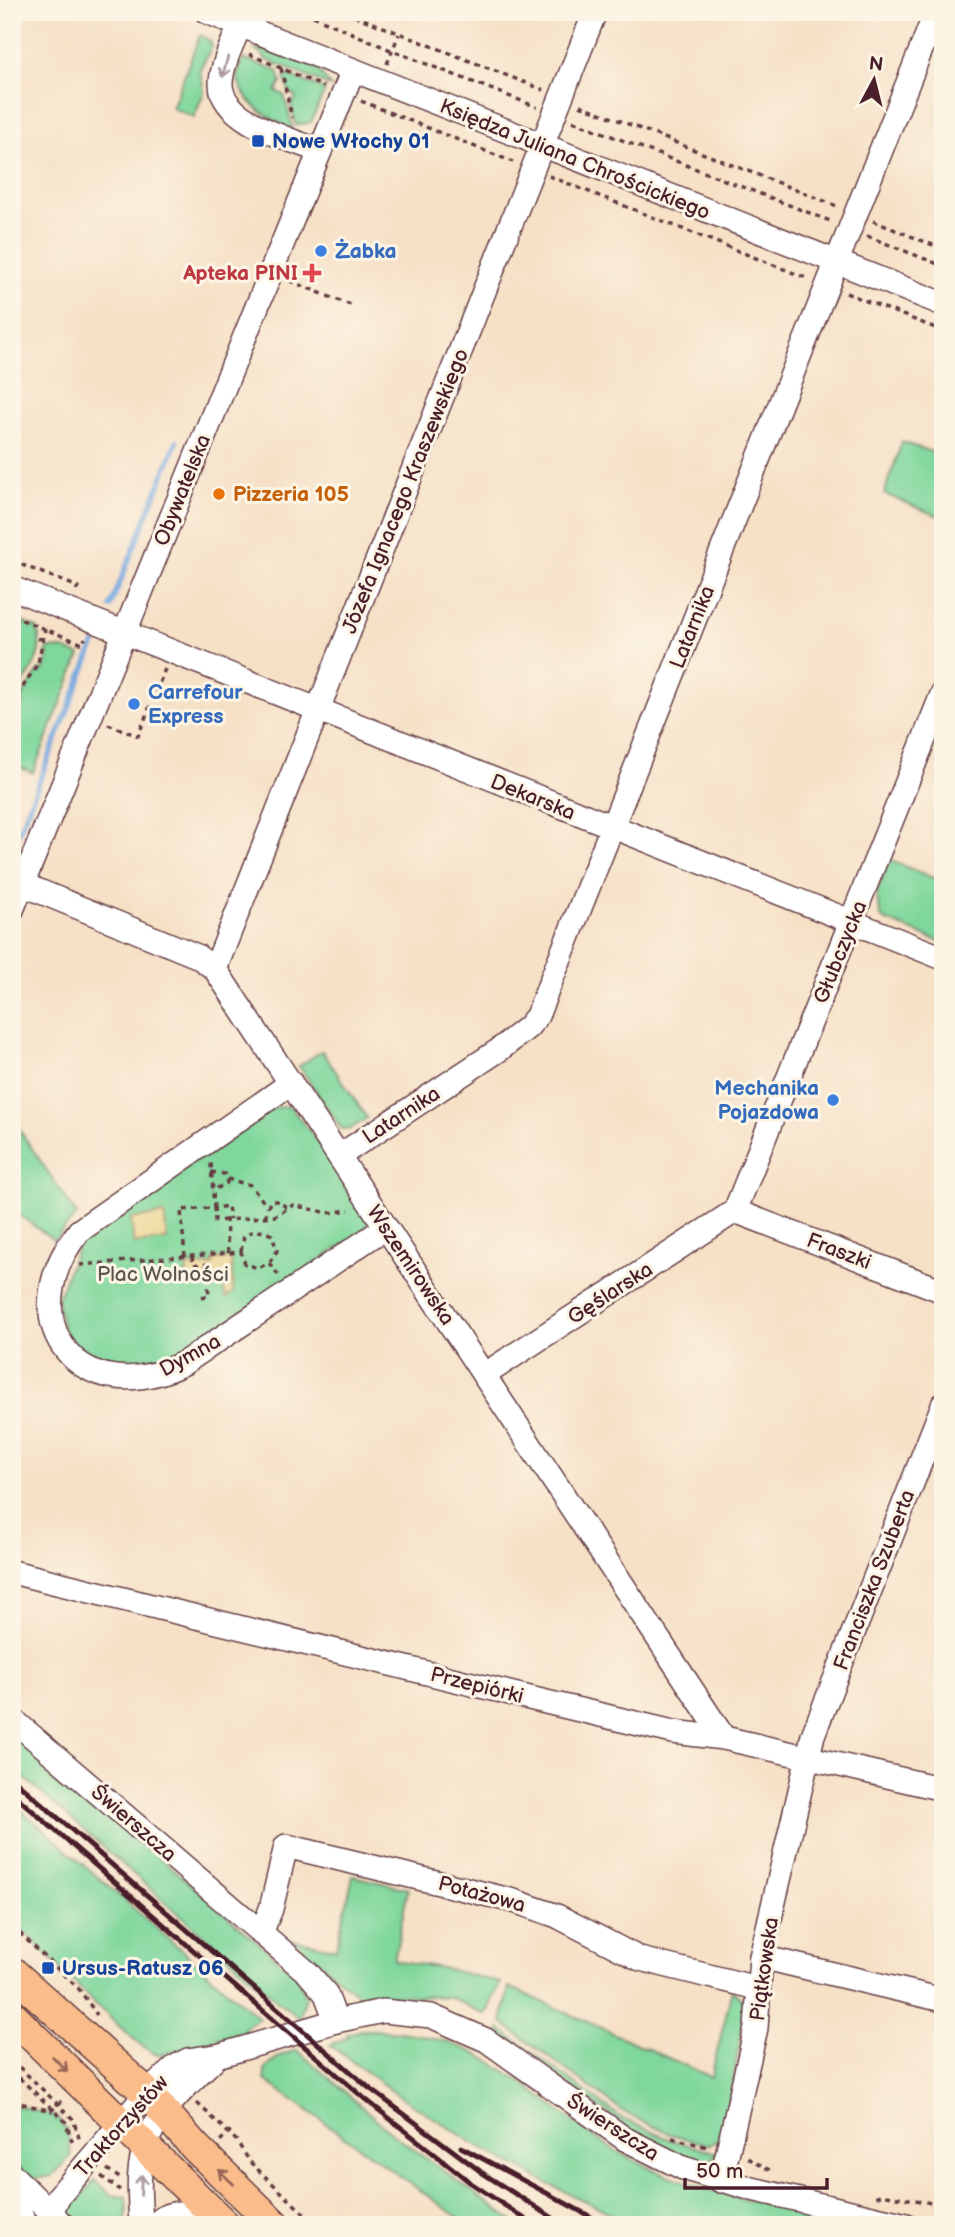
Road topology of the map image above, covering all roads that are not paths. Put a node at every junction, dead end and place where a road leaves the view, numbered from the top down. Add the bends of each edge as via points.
1 (208, 12) edge
2 (595, 12) edge
3 (936, 12) edge
4 (240, 25) junction
5 (353, 70) junction
6 (542, 146) junction
7 (320, 152) junction
8 (837, 262) junction
9 (943, 304) edge
10 (12, 588) edge
11 (124, 633) junction
12 (943, 692) edge
13 (318, 712) junction
14 (612, 828) junction
15 (17, 882) edge
16 (12, 909) edge
17 (852, 922) junction
18 (943, 958) edge
19 (215, 969) junction
20 (290, 1083) junction
21 (339, 1156) junction
22 (735, 1211) junction
23 (386, 1228) junction
24 (943, 1291) edge
25 (484, 1375) junction
26 (943, 1405) edge
27 (12, 1572) edge
28 (12, 1719) edge
29 (724, 1738) junction
30 (808, 1757) junction
31 (943, 1789) edge
32 (261, 1933) junction
33 (761, 1957) junction
34 (12, 1972) edge
35 (757, 1988) junction
36 (943, 2000) edge
37 (12, 2016) edge
38 (335, 2021) junction
39 (267, 2040) joint
40 (156, 2103) junction
41 (123, 2123) junction
42 (146, 2146) junction
43 (721, 2181) junction
44 (16, 2185) edge
45 (68, 2186) junction
46 (53, 2221) edge
47 (223, 2222) edge
48 (25, 2225) edge
49 (141, 2225) edge
50 (156, 2225) edge
51 (275, 2225) edge
52 (906, 2225) edge

1 - 4 street, Księdza Juliana Chrościckiego
2 - 6 street, Józefa Ignacego Kraszewskiego
3 - 8 street, Latarnika
4 - 5 street, Księdza Juliana Chrościckiego
4 -> 7 street via 222,77 227,102 248,121
5 - 6 street, Księdza Juliana Chrościckiego
5 - 7 street, Obywatelska
6 - 8 street, Księdza Juliana Chrościckiego
6 - 13 street, Józefa Ignacego Kraszewskiego
7 - 11 street, Obywatelska
8 - 9 street, Księdza Juliana Chrościckiego
8 - 14 street, Latarnika
10 - 11 street, Dekarska
11 - 13 street, Dekarska
11 - 15 street, Obywatelska
12 - 17 street, Głubczycka
13 - 14 street, Dekarska
13 - 19 street, Józefa Ignacego Kraszewskiego
14 - 17 street, Dekarska
14 - 21 street, Latarnika via 537,1016 528,1027
15 - 16 street, Obywatelska
15 - 19 street, Wszemirowska via 197,956
17 - 18 street, Dekarska
17 - 22 street, Głubczycka
19 - 20 street, Wszemirowska
20 - 21 street, Wszemirowska
20 - 23 street, Dymna via 79,1231 64,1250 48,1299 57,1336 81,1363 97,1372 121,1378 161,1374
21 - 23 street, Wszemirowska
22 - 24 street, Fraszki
22 - 25 street, Gęślarska
23 - 25 street, Wszemirowska
25 - 29 street, Wszemirowska
26 - 30 street, Franciszka Szuberta
27 - 29 street, Przepiórki via 673,1732
28 - 32 street, Świerszcza
29 - 30 street, Przepiórki
30 - 31 street, Przepiórki
30 - 33 street, Piątkowska
32 - 35 street, Potażowa via 286,1846 514,1901 557,1916 640,1959
32 - 38 street, Świerszcza via 315,1980 326,1994
33 - 35 street, Piątkowska
33 - 36 street
34 - 40 main road
35 - 43 street, Piątkowska via 756,2028
37 -> 41 main road
38 - 39 street, Świerszcza
38 - 43 street, Świerszcza via 390,2011 449,2022 506,2053 644,2150
39 - 40 street, Traktorzystów via 218,2056
40 - 41 street, Traktorzystów
40 - 42 street, Traktorzystów
51 -> 40 main road
41 - 42 main road
41 - 45 street, Traktorzystów
42 - 47 main road
49 -> 42 street, Traktorzystów
43 - 52 street, Świerszcza
44 - 45 street via 44,2192
44 - 46 street
44 - 48 street
45 - 46 street, Traktorzystów
47 - 50 street via 176,2212

